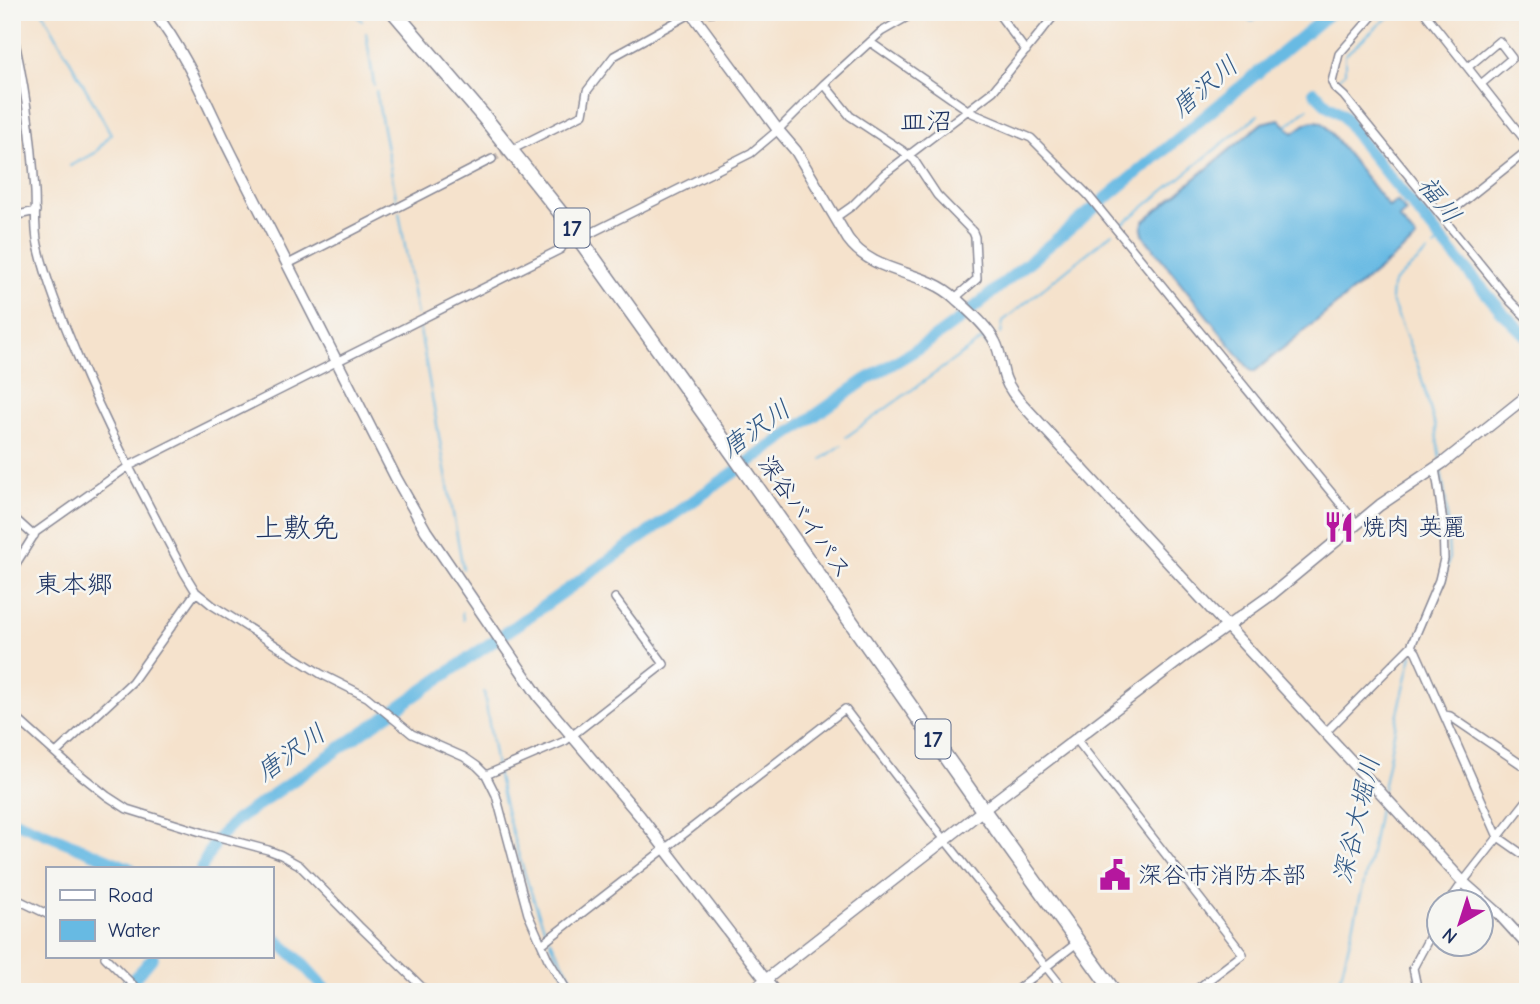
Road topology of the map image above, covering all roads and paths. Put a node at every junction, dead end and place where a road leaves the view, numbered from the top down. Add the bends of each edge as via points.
1 (154, 12) edge
2 (394, 12) edge
3 (713, 12) edge
4 (916, 12) edge
5 (997, 12) edge
6 (1057, 12) edge
7 (1376, 12) edge
8 (1424, 12) edge
9 (691, 13) edge
10 (12, 29) edge
11 (870, 42) junction
12 (1026, 51) junction
13 (1468, 67) junction
14 (824, 84) junction
15 (1481, 84) junction
16 (969, 110) junction
17 (778, 130) junction
18 (1528, 144) edge
19 (519, 146) tunnel mouth
20 (1528, 150) edge
21 (909, 155) junction
22 (492, 159) tunnel mouth
23 (36, 211) junction
24 (12, 218) edge
25 (835, 218) junction
26 (1443, 218) junction
27 (585, 236) tunnel mouth
28 (561, 249) tunnel mouth
29 (288, 264) junction
30 (956, 299) junction
31 (1528, 319) edge
32 (336, 361) junction
33 (1528, 395) edge
34 (129, 466) junction
35 (1435, 469) junction
36 (12, 516) edge
37 (1357, 524) junction
38 (34, 536) junction
39 (12, 570) edge
40 (197, 592) junction
41 (615, 598) dead end
42 (1228, 627) junction
43 (1411, 646) junction
44 (12, 714) edge
45 (1445, 715) junction
46 (1325, 733) junction
47 (571, 737) junction
48 (1076, 739) junction
49 (56, 753) junction
50 (1528, 769) edge
51 (486, 775) junction
52 (1528, 799) edge
53 (984, 810) junction
54 (1498, 837) junction
55 (945, 840) junction
56 (665, 848) junction
57 (1528, 858) edge
58 (1463, 882) junction
59 (1459, 888) edge
60 (12, 897) edge
61 (46, 914) edge
62 (1078, 941) junction
63 (542, 944) junction
64 (1528, 946) edge
65 (1424, 947) edge
66 (106, 958) edge
67 (1046, 966) junction
68 (766, 980) junction
69 (139, 992) edge
70 (427, 992) edge
71 (568, 992) edge
72 (750, 992) edge
73 (775, 992) edge
74 (1014, 992) edge
75 (1066, 992) edge
76 (1114, 992) edge
77 (1193, 992) edge
78 (1418, 992) edge

1 - 29 street via 197,84
2 - 53 highway, 深谷バイパス / 17 via 563,216
3 - 9 street
4 - 11 street
5 - 12 street
6 - 12 street
7 - 26 street via 1340,51 1332,82
8 - 13 street
9 - 17 street
9 - 19 street via 614,56 587,91 583,114
10 - 23 street
11 - 14 street
11 - 16 street
12 - 16 street via 993,91
13 - 15 street
13 - 15 street via 1499,41 1512,58
14 - 17 street
14 - 21 street via 850,116
15 - 18 street
16 - 21 street
16 - 37 street via 1031,138 1088,195
17 - 25 street via 796,151
17 - 27 street via 751,153
20 - 26 street
21 - 25 street
21 - 30 street via 975,237 977,279
22 - 29 street
23 - 24 street
23 - 34 street via 37,242 53,298
25 - 30 street via 865,257 936,285
26 - 31 street
28 - 32 street
29 - 32 street
30 - 42 street via 997,344 1012,391
32 - 34 street
32 - 47 street via 415,513
33 - 35 street
34 - 38 street
34 - 40 street
35 - 37 street
35 - 43 street via 1444,559
36 - 38 street
37 - 42 street
38 - 39 street
40 - 49 street via 132,682
40 - 51 street via 321,674 368,697 418,738 469,760
41 - 47 street via 664,664
42 - 46 street
42 - 48 street
43 - 45 street
43 - 46 street
44 - 49 street
45 - 50 street
45 - 54 street
46 - 58 street
47 - 51 street
47 - 56 street
48 - 53 street
48 - 77 street via 1243,954
49 - 70 street via 127,809 281,855 299,865
51 - 63 street via 496,795 528,914
52 - 54 street
53 - 55 street
53 - 62 highway, 深谷バイパス / 17
54 - 57 street
54 - 58 street
55 - 56 street via 845,709
55 - 67 street
55 - 68 street
56 - 63 street
56 - 68 street
58 - 59 street
58 - 64 street
60 - 61 street
62 - 67 street
62 - 76 highway, 深谷バイパス / 17
63 - 71 street
65 - 78 street via 1413,968
66 - 69 street
67 - 74 street
67 - 75 street
68 - 72 street
68 - 73 street

